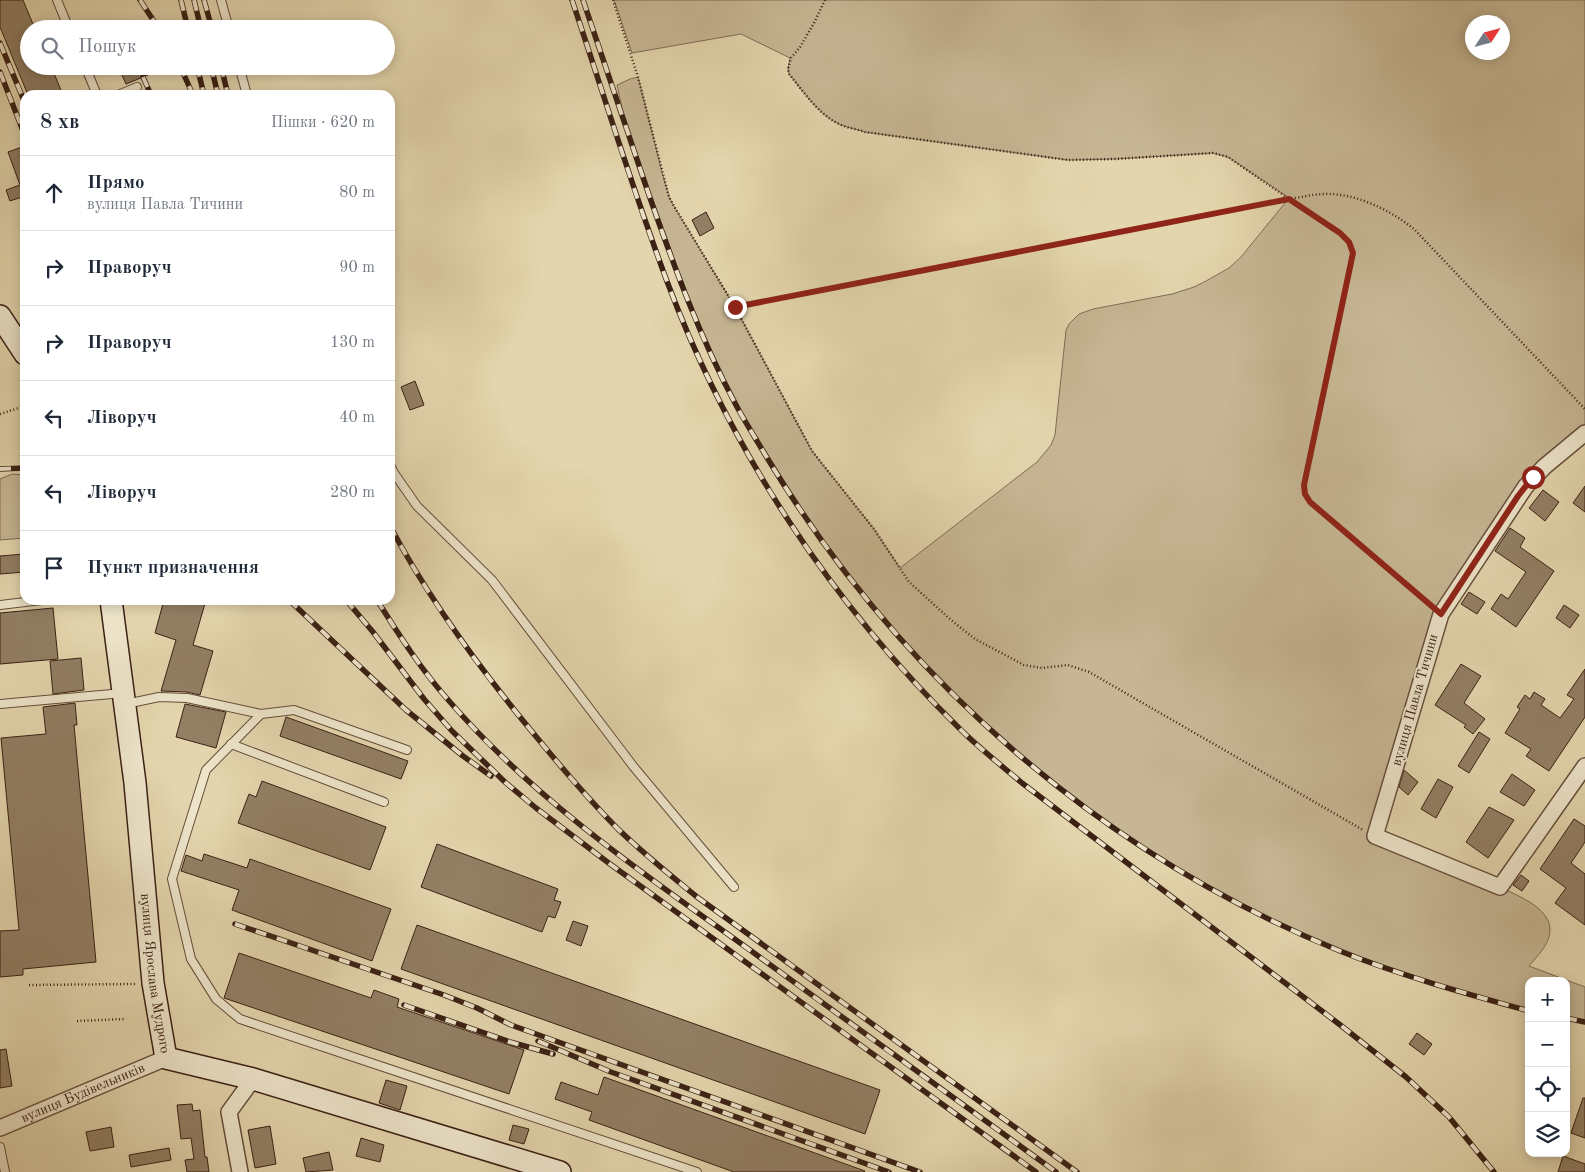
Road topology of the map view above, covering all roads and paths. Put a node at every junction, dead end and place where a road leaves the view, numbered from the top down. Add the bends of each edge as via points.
1 (57, 0) edge
2 (221, 0) edge
3 (614, 0) edge
4 (824, 0) edge
5 (66, 20) edge
6 (227, 20) edge
7 (89, 75) edge
8 (241, 75) edge
9 (137, 87) dead end
10 (96, 90) edge
11 (130, 90) edge
12 (246, 90) edge
13 (1289, 199) junction
14 (735, 307) junction
15 (0, 316) edge
16 (20, 346) edge
17 (20, 408) edge
18 (1585, 409) edge
19 (0, 414) edge
20 (1585, 433) edge
21 (395, 474) edge
22 (20, 602) edge
23 (0, 604) edge
24 (112, 605) edge
25 (1441, 614) junction
26 (124, 698) junction
27 (0, 704) edge
28 (261, 714) junction
29 (231, 744) junction
30 (407, 750) dead end
31 (1585, 766) edge
32 (384, 802) dead end
33 (1375, 836) junction
34 (734, 887) dead end
35 (136, 984) dead end
36 (29, 985) dead end
37 (124, 1018) dead end
38 (78, 1021) dead end
39 (166, 1058) junction
40 (253, 1079) junction
41 (0, 1128) edge
42 (0, 1147) edge
43 (5, 1172) edge
44 (240, 1172) edge
45 (560, 1172) edge
46 (697, 1172) edge

1 - 5 lane
2 - 6 lane
3 - 14 path via 669,197
4 - 13 path via 800,47 790,58 788,69 817,108 842,125 865,132 1068,160 1221,154
7 - 10 lane
8 - 12 lane
9 - 11 lane
13 - 14 path
13 - 18 path via 1331,194 1377,206 1402,220
13 - 25 path via 1340,233 1349,242 1353,253 1304,485 1305,494 1310,502
14 - 33 path via 812,451 874,529 909,582 951,620 975,639 1024,665 1042,668 1068,665 1089,672
15 - 16 street
17 - 19 path
20 - 25 street, вулиця Павла Тичини via 1526,486
21 - 34 lane via 418,506 492,580 632,766
22 - 23 lane
24 - 26 street, вулиця Ярослава Мудрого
25 - 33 street, вулиця Павла Тичини
26 - 27 lane
26 - 28 lane via 188,698
26 - 39 street, вулиця Ярослава Мудрого via 153,983
28 - 29 lane
28 - 30 lane via 294,710
29 - 32 lane
29 - 46 lane via 206,770 172,879 191,959 216,999 240,1020
31 - 33 street via 1500,887
35 - 36 path
37 - 38 path
39 - 40 street, вулиця Ярослава Мудрого
39 - 41 street, вулиця Будівельників
40 - 44 street via 229,1112
40 - 45 street, вулиця Ярослава Мудрого
42 - 43 lane

